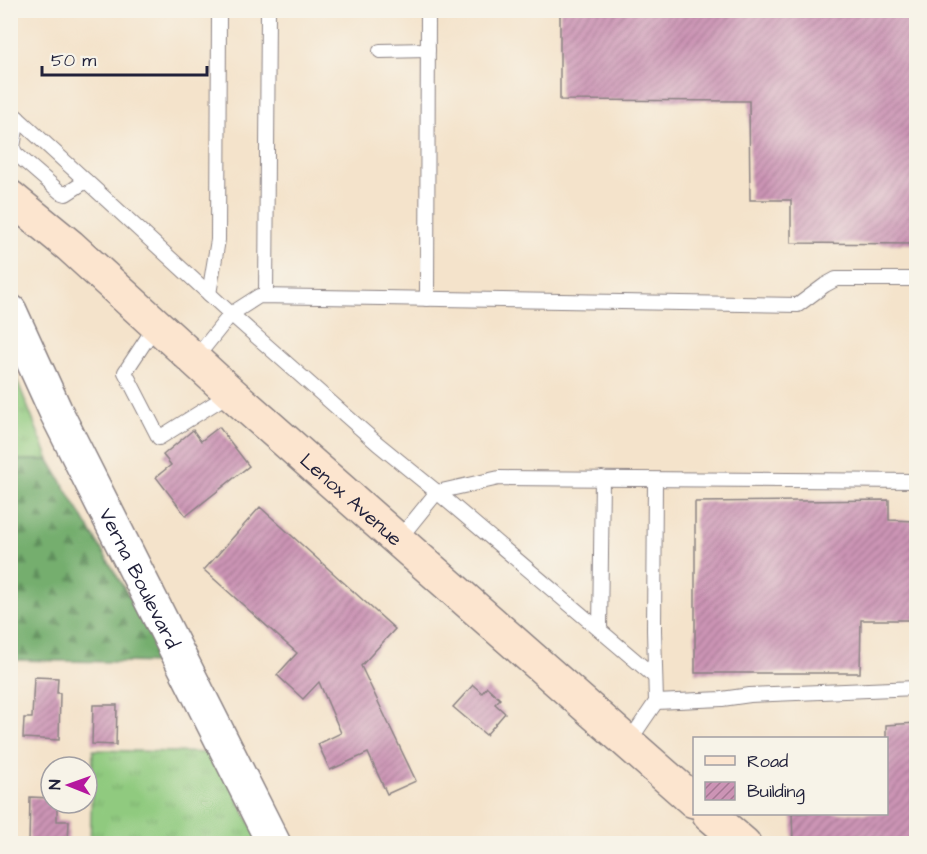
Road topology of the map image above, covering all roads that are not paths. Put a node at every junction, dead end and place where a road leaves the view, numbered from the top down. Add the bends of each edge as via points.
1 (219, 10) edge
2 (268, 10) edge
3 (428, 10) edge
4 (428, 50) junction
5 (380, 51) dead end
6 (14, 115) edge
7 (86, 181) junction
8 (10, 197) edge
9 (916, 279) edge
10 (209, 294) junction
11 (266, 296) junction
12 (427, 299) junction
13 (10, 311) edge
14 (231, 314) junction
15 (156, 325) junction
16 (194, 360) junction
17 (231, 393) junction
18 (602, 478) junction
19 (655, 480) junction
20 (916, 481) edge
21 (437, 492) junction
22 (399, 539) junction
23 (600, 630) junction
24 (655, 677) junction
25 (916, 688) edge
26 (656, 702) junction
27 (628, 743) junction
28 (693, 800) edge
29 (711, 815) edge
30 (274, 843) edge
31 (744, 843) edge

1 - 10 lane via 218,240
2 - 11 lane
3 - 4 lane
4 - 5 lane
4 - 12 lane
6 - 7 lane
6 - 7 lane via 15,153 60,192 66,194
7 - 10 lane
8 - 15 main road, Lenox Avenue
9 - 12 lane via 836,279 798,305
10 - 14 lane
11 - 12 lane
11 - 14 lane via 259,296
13 - 30 street, Verna Boulevard via 56,412
14 - 16 lane
14 - 21 lane
15 - 16 main road, Lenox Avenue
15 - 17 lane via 125,372 159,438
16 - 17 main road, Lenox Avenue
17 - 22 main road, Lenox Avenue
18 - 19 lane
18 - 21 lane via 499,478
18 - 23 lane
19 - 20 lane
19 - 24 lane
21 - 22 lane
21 - 23 lane
22 - 27 main road, Lenox Avenue
23 - 24 lane
24 - 26 lane
25 - 26 lane
26 - 27 lane
27 - 28 main road, Lenox Avenue
29 - 31 main road

